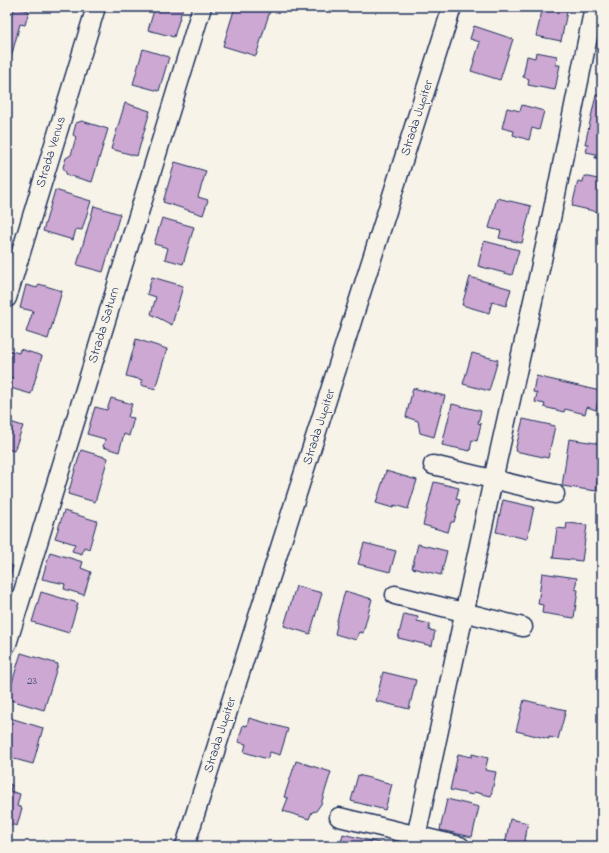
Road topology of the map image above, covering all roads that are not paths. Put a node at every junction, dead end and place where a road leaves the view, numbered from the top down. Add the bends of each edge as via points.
1 (96, 7) edge
2 (202, 7) edge
3 (452, 7) edge
4 (594, 7) edge
5 (7, 298) edge
6 (433, 465) dead end
7 (493, 480) junction
8 (555, 494) dead end
9 (395, 595) dead end
10 (464, 612) junction
11 (523, 627) dead end
12 (7, 644) edge
13 (339, 817) dead end
14 (415, 841) edge
15 (185, 846) edge
16 (460, 846) edge

1 - 5 street, Strada Venus
2 - 12 street, Strada Saturn
3 - 15 street, Strada Jupiter
4 - 7 street via 550,224
6 - 7 street
7 - 8 street
7 - 10 street
9 - 10 street
10 - 11 street
10 - 14 street
13 - 14 street
14 - 16 street

